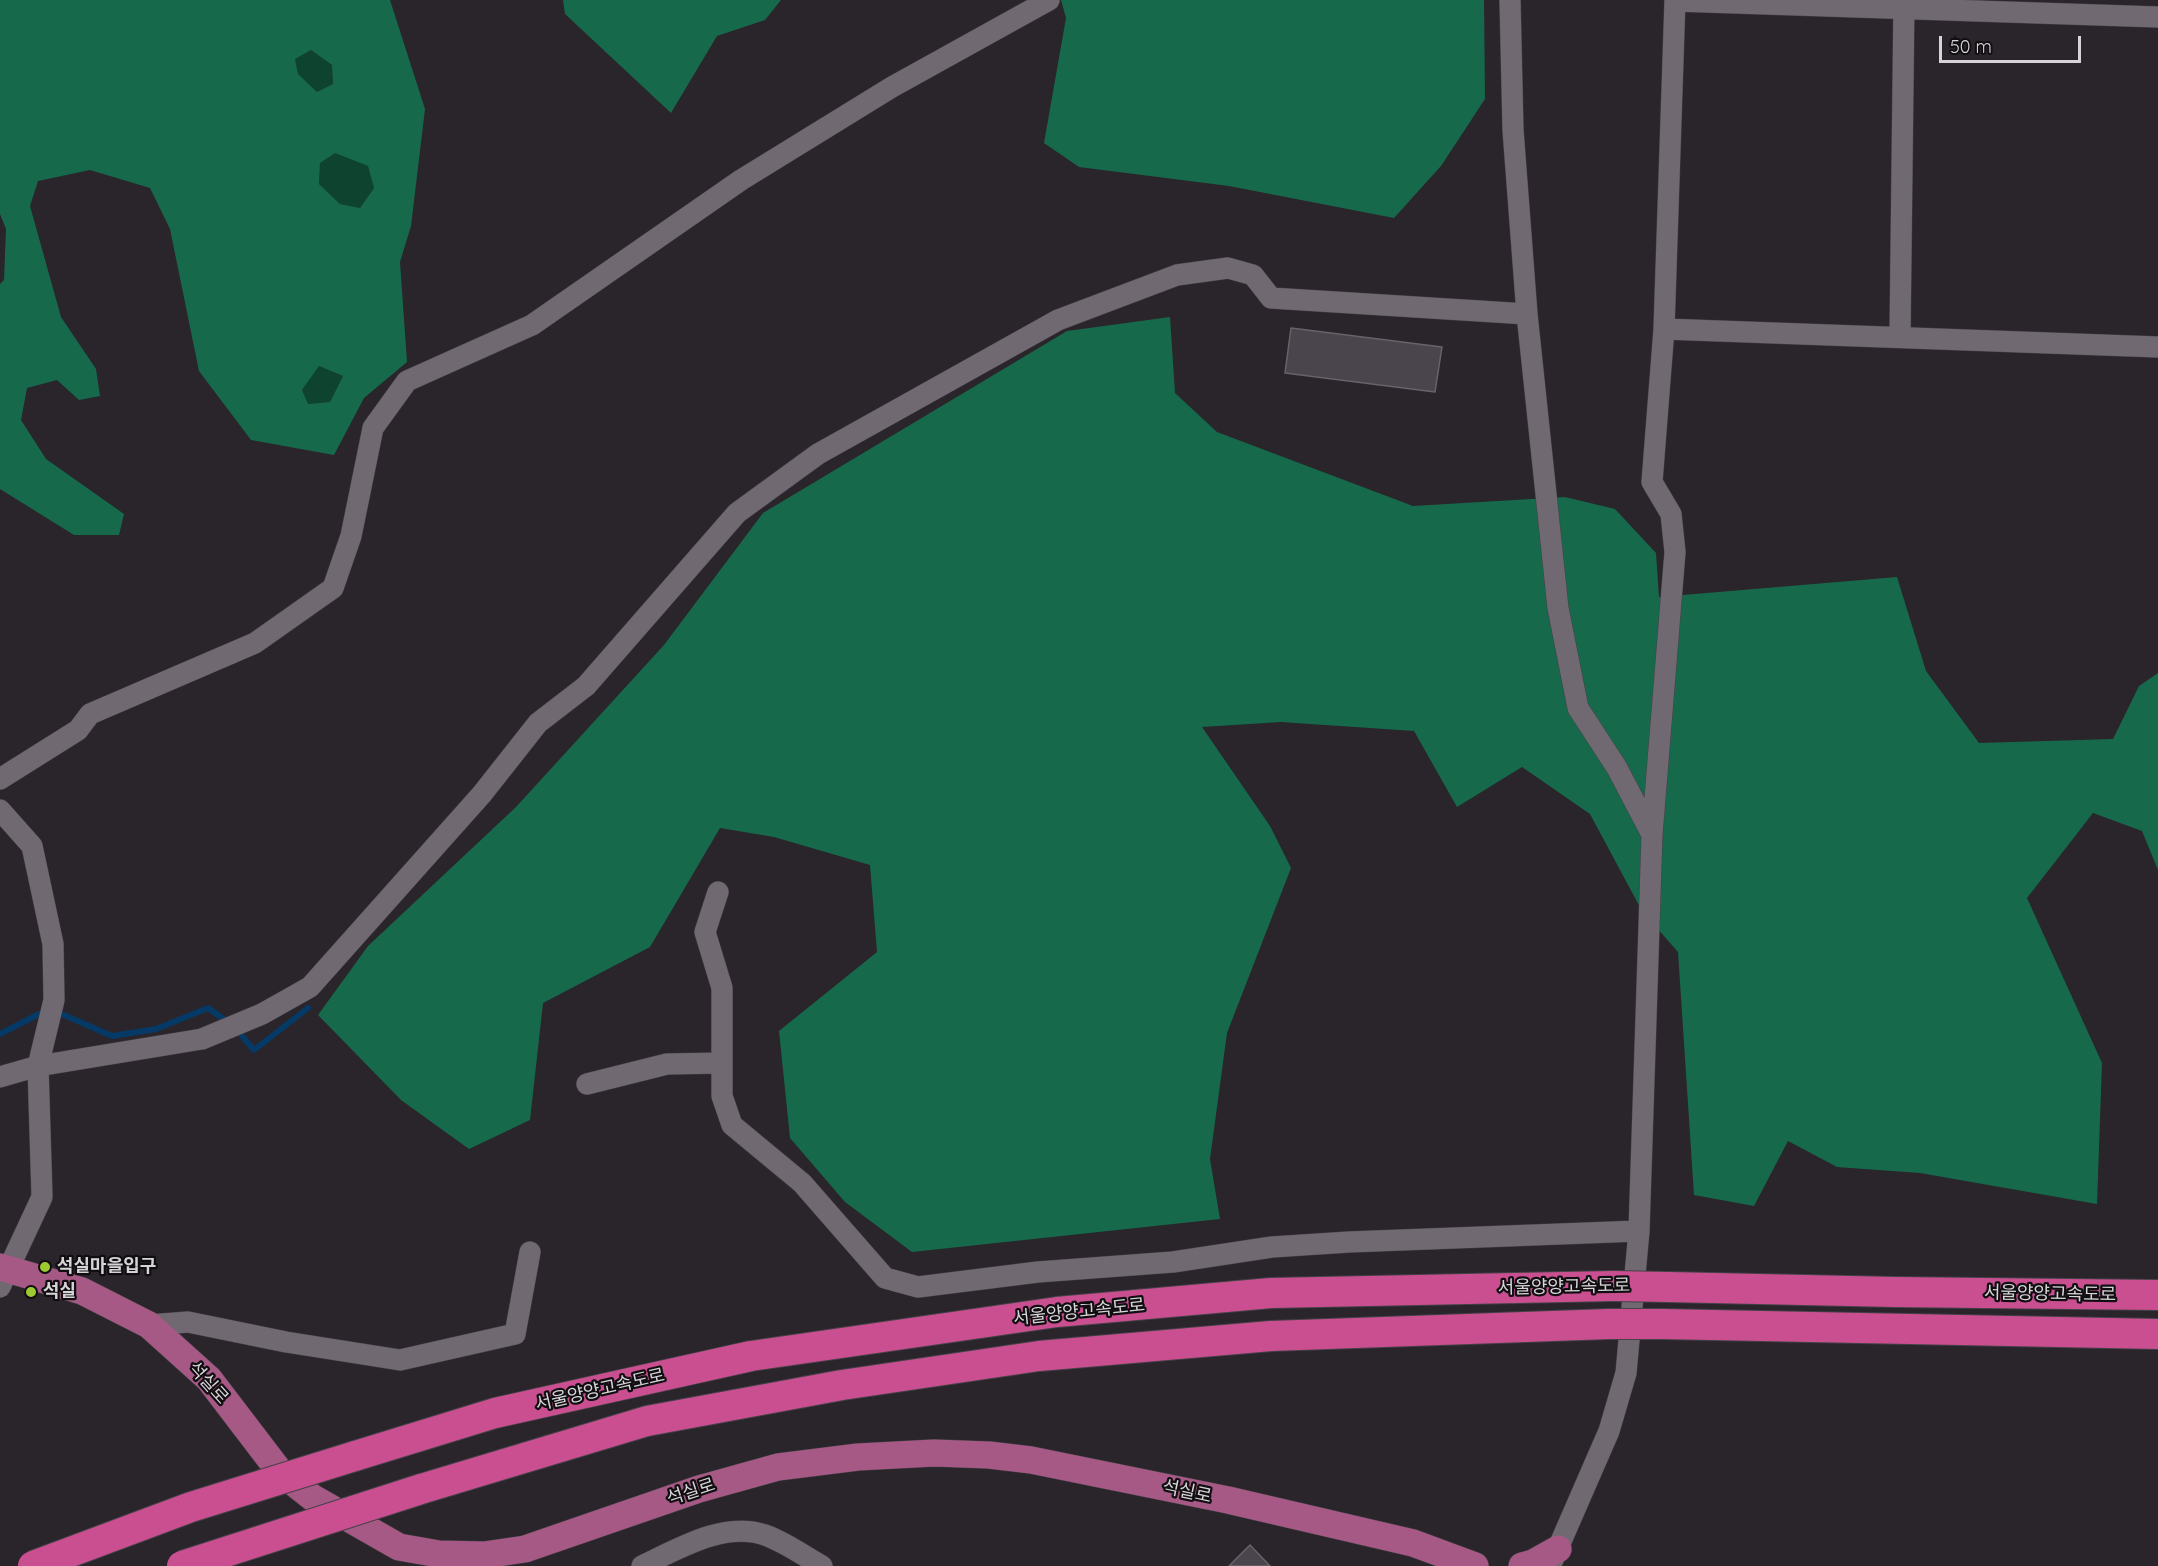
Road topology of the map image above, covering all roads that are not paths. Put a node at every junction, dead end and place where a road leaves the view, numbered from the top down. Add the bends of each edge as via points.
1 (1049, 0) edge
2 (1510, 0) edge
3 (1675, 1) edge
4 (1904, 4) edge
5 (2158, 17) edge
6 (1527, 314) junction
7 (1664, 328) junction
8 (1900, 336) junction
9 (2158, 347) edge
10 (0, 780) edge
11 (0, 810) edge
12 (1652, 835) junction
13 (718, 892) dead end
14 (722, 1063) junction
15 (38, 1066) junction
16 (0, 1077) edge
17 (587, 1084) dead end
18 (1639, 1231) junction
19 (530, 1252) dead end
20 (3, 1274) edge
21 (2158, 1295) edge
22 (149, 1325) junction
23 (2158, 1334) edge
24 (313, 1498) junction
25 (1554, 1558) edge
26 (33, 1566) edge
27 (182, 1566) edge
28 (238, 1566) edge
29 (642, 1566) edge
30 (822, 1566) edge
31 (1474, 1566) edge
32 (1522, 1566) edge

1 - 10 street via 892,87 741,180 532,325 407,381 373,428 351,536 333,588 255,643 90,714 78,730
2 - 6 street via 1513,130
3 - 4 street
3 - 7 street
4 - 5 street
4 - 8 street
6 - 12 street via 1558,608 1578,708 1617,768
6 - 15 street via 1271,298 1253,275 1228,268 1177,275 1058,320 818,454 738,513 586,686 538,723 482,794 310,987 262,1014 202,1039
7 - 8 street
7 - 12 street via 1652,482 1671,514 1675,552
8 - 9 street
11 - 15 street via 32,846 53,944 54,1000
12 - 18 street
13 - 14 street via 705,932 722,988
14 - 17 street via 667,1064
14 - 18 street via 722,1096 732,1125 802,1182 885,1278 918,1287 1038,1272 1173,1262 1272,1247
15 - 16 street
15 - 20 street via 42,1197
18 - 25 street via 1626,1373 1609,1431
19 - 22 street via 515,1334 400,1359 188,1322
20 - 22 main road, 석실로 via 82,1291
21 - 26 highway, 서울양양고속도로, bridge via 1613,1286 1271,1293 1057,1312 751,1356 495,1413 191,1507
22 - 24 main road, 석실로 via 208,1379 280,1472
23 - 27 highway, 서울양양고속도로, bridge via 1609,1324 1271,1336 1039,1356 842,1385 647,1421
24 - 28 street via 306,1513 257,1537
24 - 31 main road, 석실로 via 399,1547 439,1554 484,1555 525,1550 699,1489 778,1467 858,1457 989,1455 1228,1500 1413,1543
25 - 32 main road
29 - 30 street via 699,1539 732,1532 764,1535

